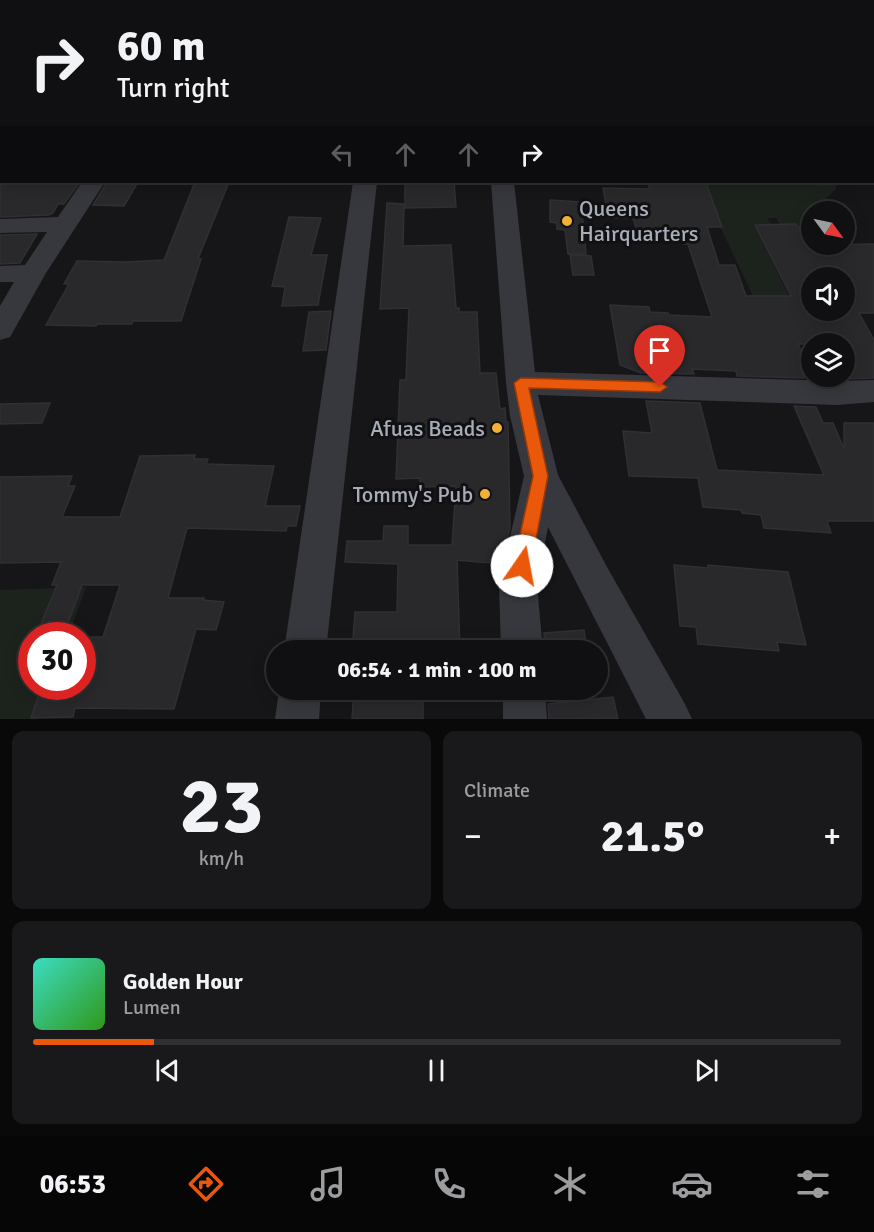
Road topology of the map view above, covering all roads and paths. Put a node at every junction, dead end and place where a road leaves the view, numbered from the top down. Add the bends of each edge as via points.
1 (92, 183) edge
2 (365, 183) edge
3 (502, 183) edge
4 (64, 224) junction
5 (0, 226) edge
6 (33, 273) junction
7 (0, 274) edge
8 (0, 330) edge
9 (521, 383) junction
10 (874, 391) edge
11 (541, 476) junction
12 (306, 640) edge
13 (521, 640) edge
14 (299, 700) edge
15 (524, 700) edge
16 (297, 719) edge
17 (525, 719) edge
18 (670, 719) edge

1 - 4 street
2 - 12 street
3 - 9 street
4 - 5 street
4 - 6 street
6 - 7 street
6 - 8 street
9 - 10 street
9 - 11 street
11 - 13 street via 518,585
11 - 18 street
14 - 16 street
15 - 17 street

